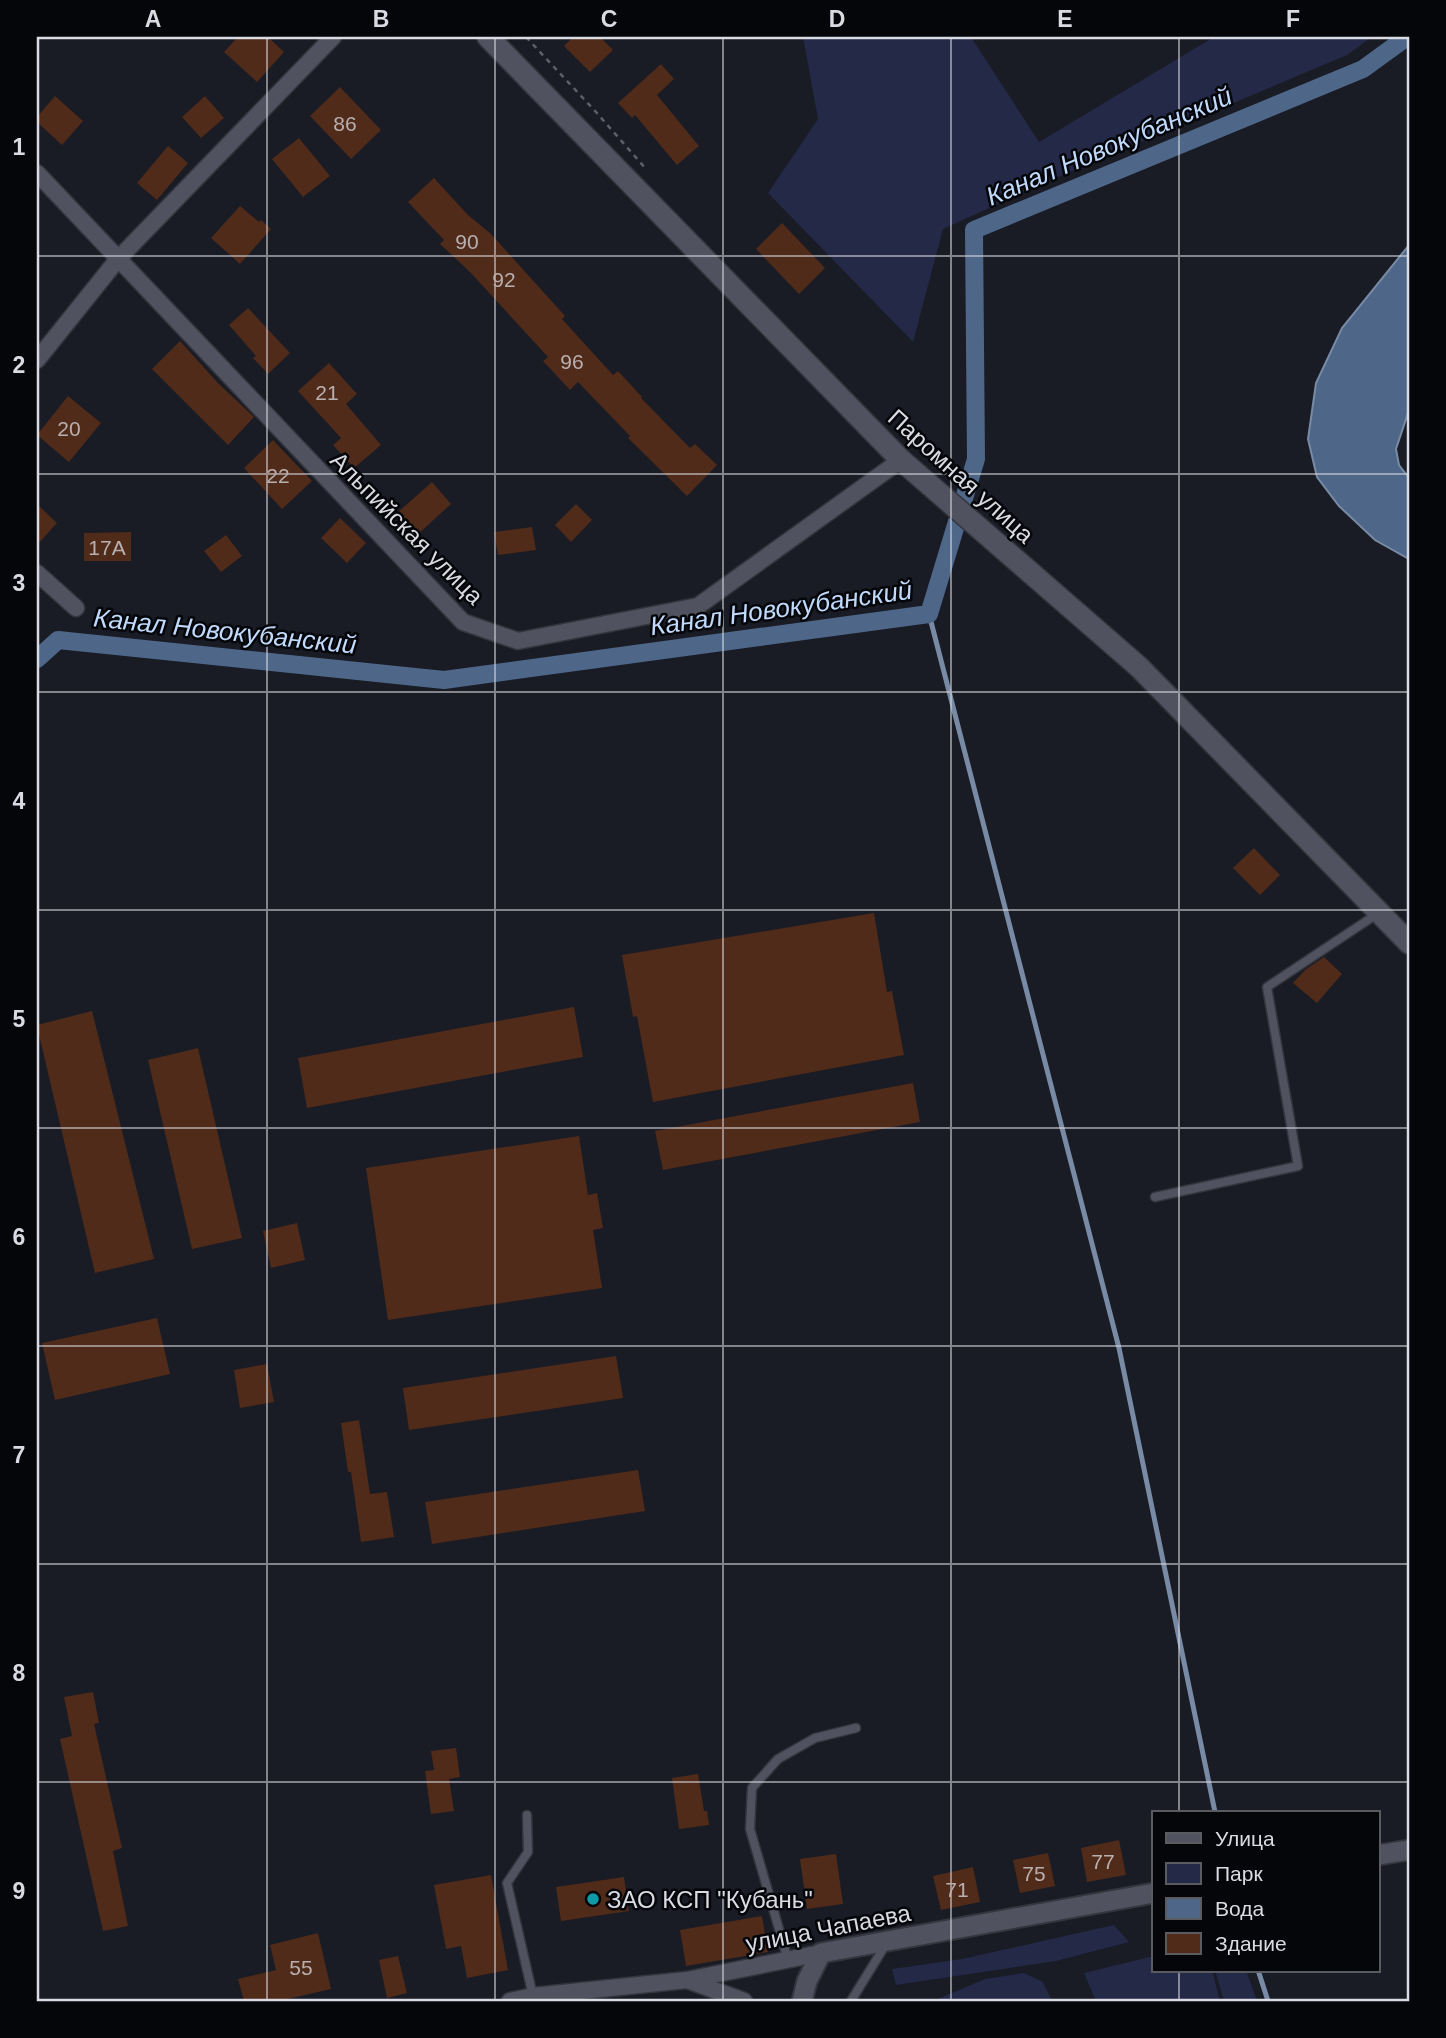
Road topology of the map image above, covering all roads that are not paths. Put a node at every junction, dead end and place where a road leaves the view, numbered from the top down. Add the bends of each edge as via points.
1 (332, 37) edge
2 (489, 37) edge
3 (37, 173) edge
4 (118, 260) junction
5 (37, 360) edge
6 (901, 460) junction
7 (37, 573) edge
8 (76, 608) dead end
9 (1380, 912) junction
10 (1409, 943) edge
11 (1156, 1197) dead end
12 (856, 1728) dead end
13 (527, 1815) dead end
14 (1409, 1850) edge
15 (1380, 1855) edge
16 (1152, 1893) edge
17 (888, 1941) junction
18 (821, 1953) junction
19 (788, 1959) junction
20 (687, 1980) junction
21 (533, 1996) junction
22 (510, 2001) edge
23 (744, 2001) edge
24 (802, 2001) edge
25 (851, 2001) edge

1 - 4 street
2 - 6 main road, Паромная улица
3 - 4 street, Альпийская улица
4 - 5 street
4 - 6 street, Альпийская улица via 463,622 518,641 698,606
6 - 9 main road, Паромная улица via 1139,667
7 - 8 street
9 - 10 main road, Паромная улица
9 - 11 lane via 1267,987 1298,1166
12 - 19 lane via 815,1738 778,1759 752,1788 750,1829
13 - 21 lane via 528,1853 507,1883
14 - 15 street
16 - 17 street, улица Чапаева
17 - 18 street, улица Чапаева
17 - 25 lane
18 - 19 street, улица Чапаева
18 - 24 street
19 - 20 street, улица Чапаева
20 - 21 street, улица Чапаева
20 - 23 street
21 - 22 street, улица Чапаева

